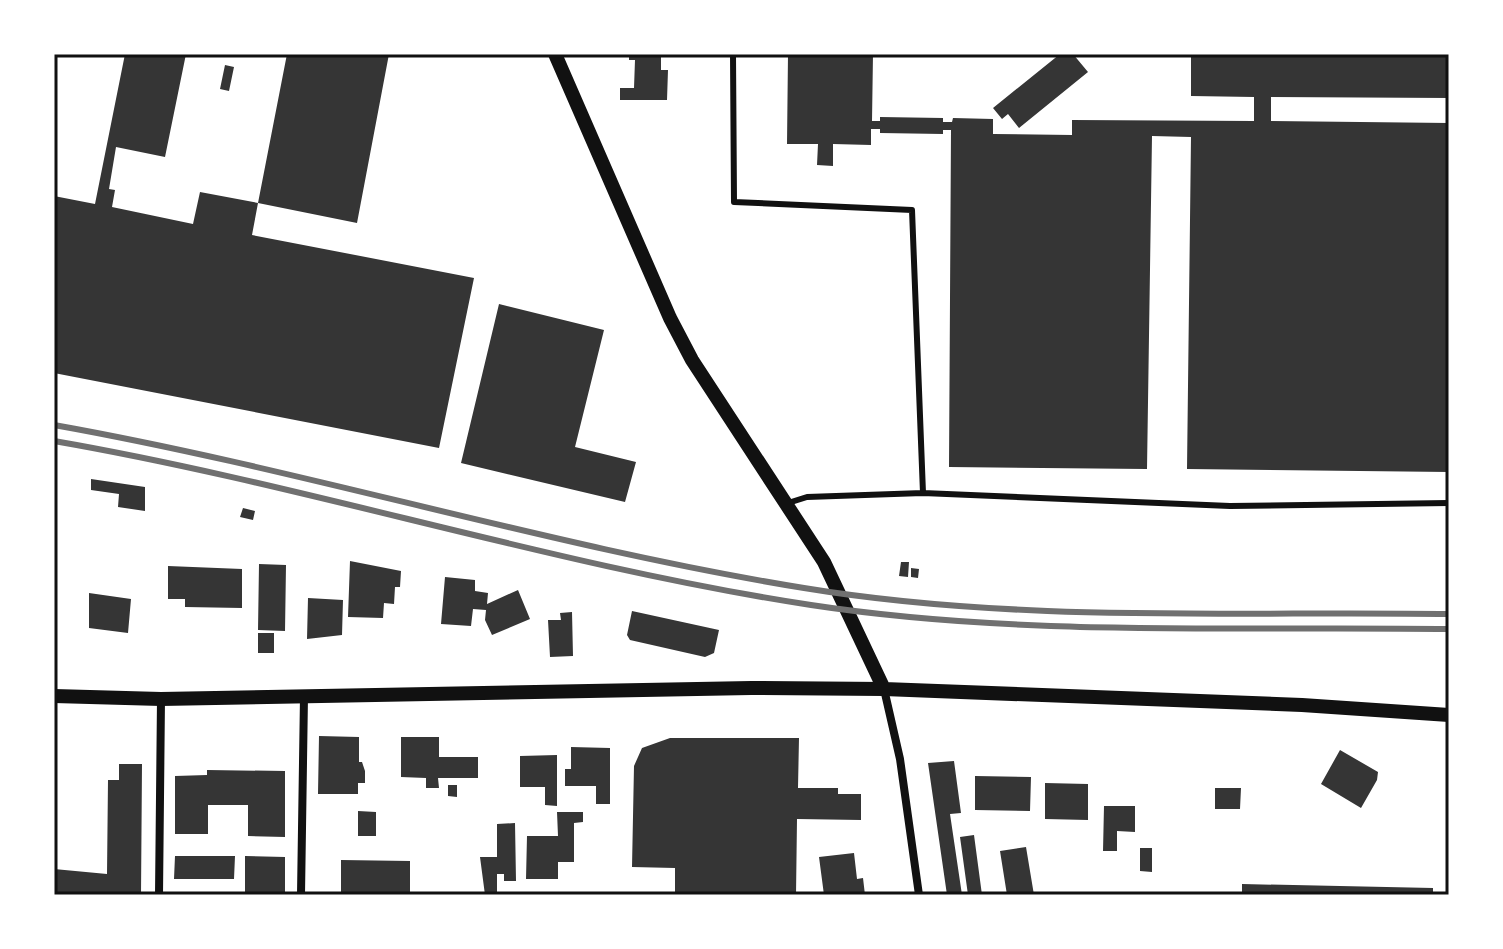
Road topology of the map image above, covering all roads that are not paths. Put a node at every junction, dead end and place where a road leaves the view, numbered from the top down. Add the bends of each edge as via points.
1 (555, 54) edge
2 (733, 54) edge
3 (923, 493) junction
4 (788, 503) junction
5 (1449, 503) edge
6 (884, 689) junction
7 (54, 696) edge
8 (304, 696) junction
9 (161, 699) junction
10 (1449, 715) edge
11 (159, 895) edge
12 (301, 895) edge
13 (919, 895) edge

1 - 4 street via 670,318 692,360
2 - 3 lane via 734,202 912,210
3 - 4 lane via 807,497
3 - 5 lane via 1230,506
4 - 6 street via 849,609
6 - 8 street
6 - 10 street
6 - 13 street via 900,759
7 - 9 street
8 - 9 street
8 - 12 street
9 - 11 street

